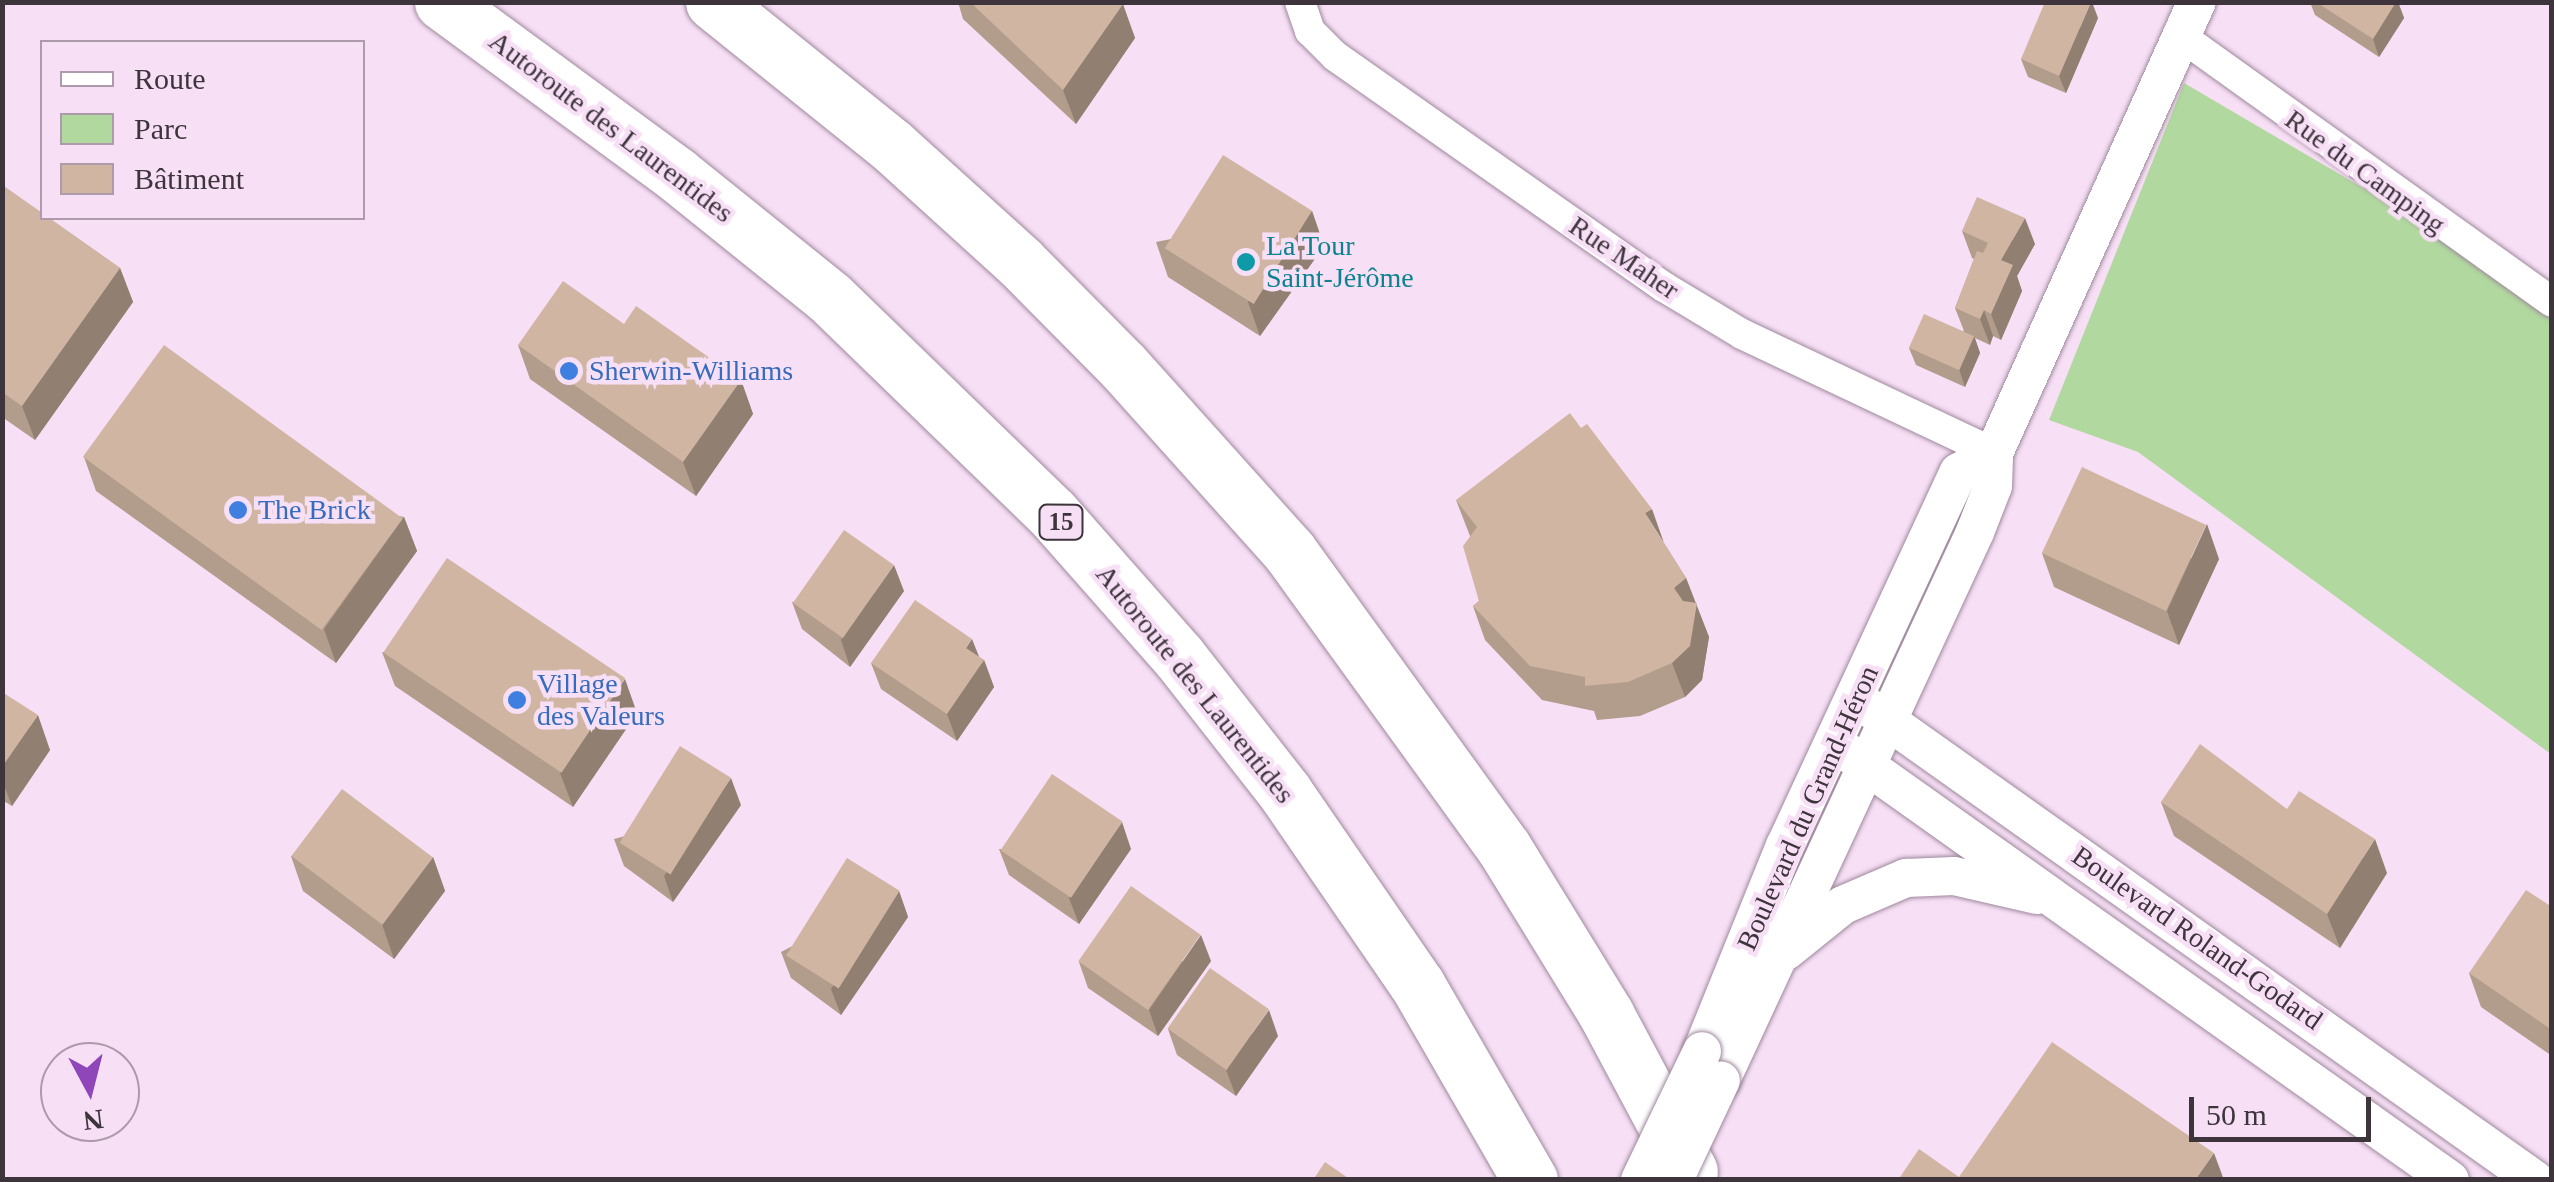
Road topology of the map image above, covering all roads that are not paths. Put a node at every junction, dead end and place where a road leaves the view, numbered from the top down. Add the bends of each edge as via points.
1 (442, 2) edge
2 (713, 2) edge
3 (1300, 2) edge
4 (2198, 2) edge
5 (2182, 37) junction
6 (2552, 302) edge
7 (1994, 453) junction
8 (1857, 699) junction
9 (1888, 720) junction
10 (1851, 754) junction
11 (2060, 901) junction
12 (1784, 952) junction
13 (1711, 1065) junction
14 (1530, 1180) edge
15 (1640, 1180) edge
16 (1674, 1180) edge
17 (1695, 1180) edge
18 (2450, 1180) edge
19 (2535, 1180) edge

1 - 14 highway, Autoroute des Laurentides / 15 via 718,206 829,298 1063,525 1284,791 1418,986
2 - 17 highway via 892,146 1020,262 1288,551 1504,848 1606,1014
3 - 7 street, Rue Maher via 1310,31 1335,56 1664,287 1742,334
4 - 5 street, Boulevard du Grand-Héron
5 - 6 street, Rue du Camping
5 - 7 street, Boulevard du Grand-Héron
7 - 8 street, Boulevard du Grand-Héron via 1959,472
7 - 9 street, Boulevard du Grand-Héron via 1993,486
8 - 9 street, Boulevard Roland-Godard
8 - 10 street, Boulevard du Grand-Héron
9 - 10 street, Boulevard du Grand-Héron
9 - 19 street, Boulevard Roland-Godard
10 - 11 street, Boulevard Roland-Godard
10 - 12 street, Boulevard du Grand-Héron
10 - 13 street, Boulevard du Grand-Héron via 1779,860
11 - 12 street via 1954,876 1906,878 1844,905
11 - 18 street, Boulevard Roland-Godard
12 - 13 street, Boulevard du Grand-Héron
13 - 15 street, Boulevard du Grand-Héron, bridge
13 - 16 street, Boulevard du Grand-Héron, bridge

